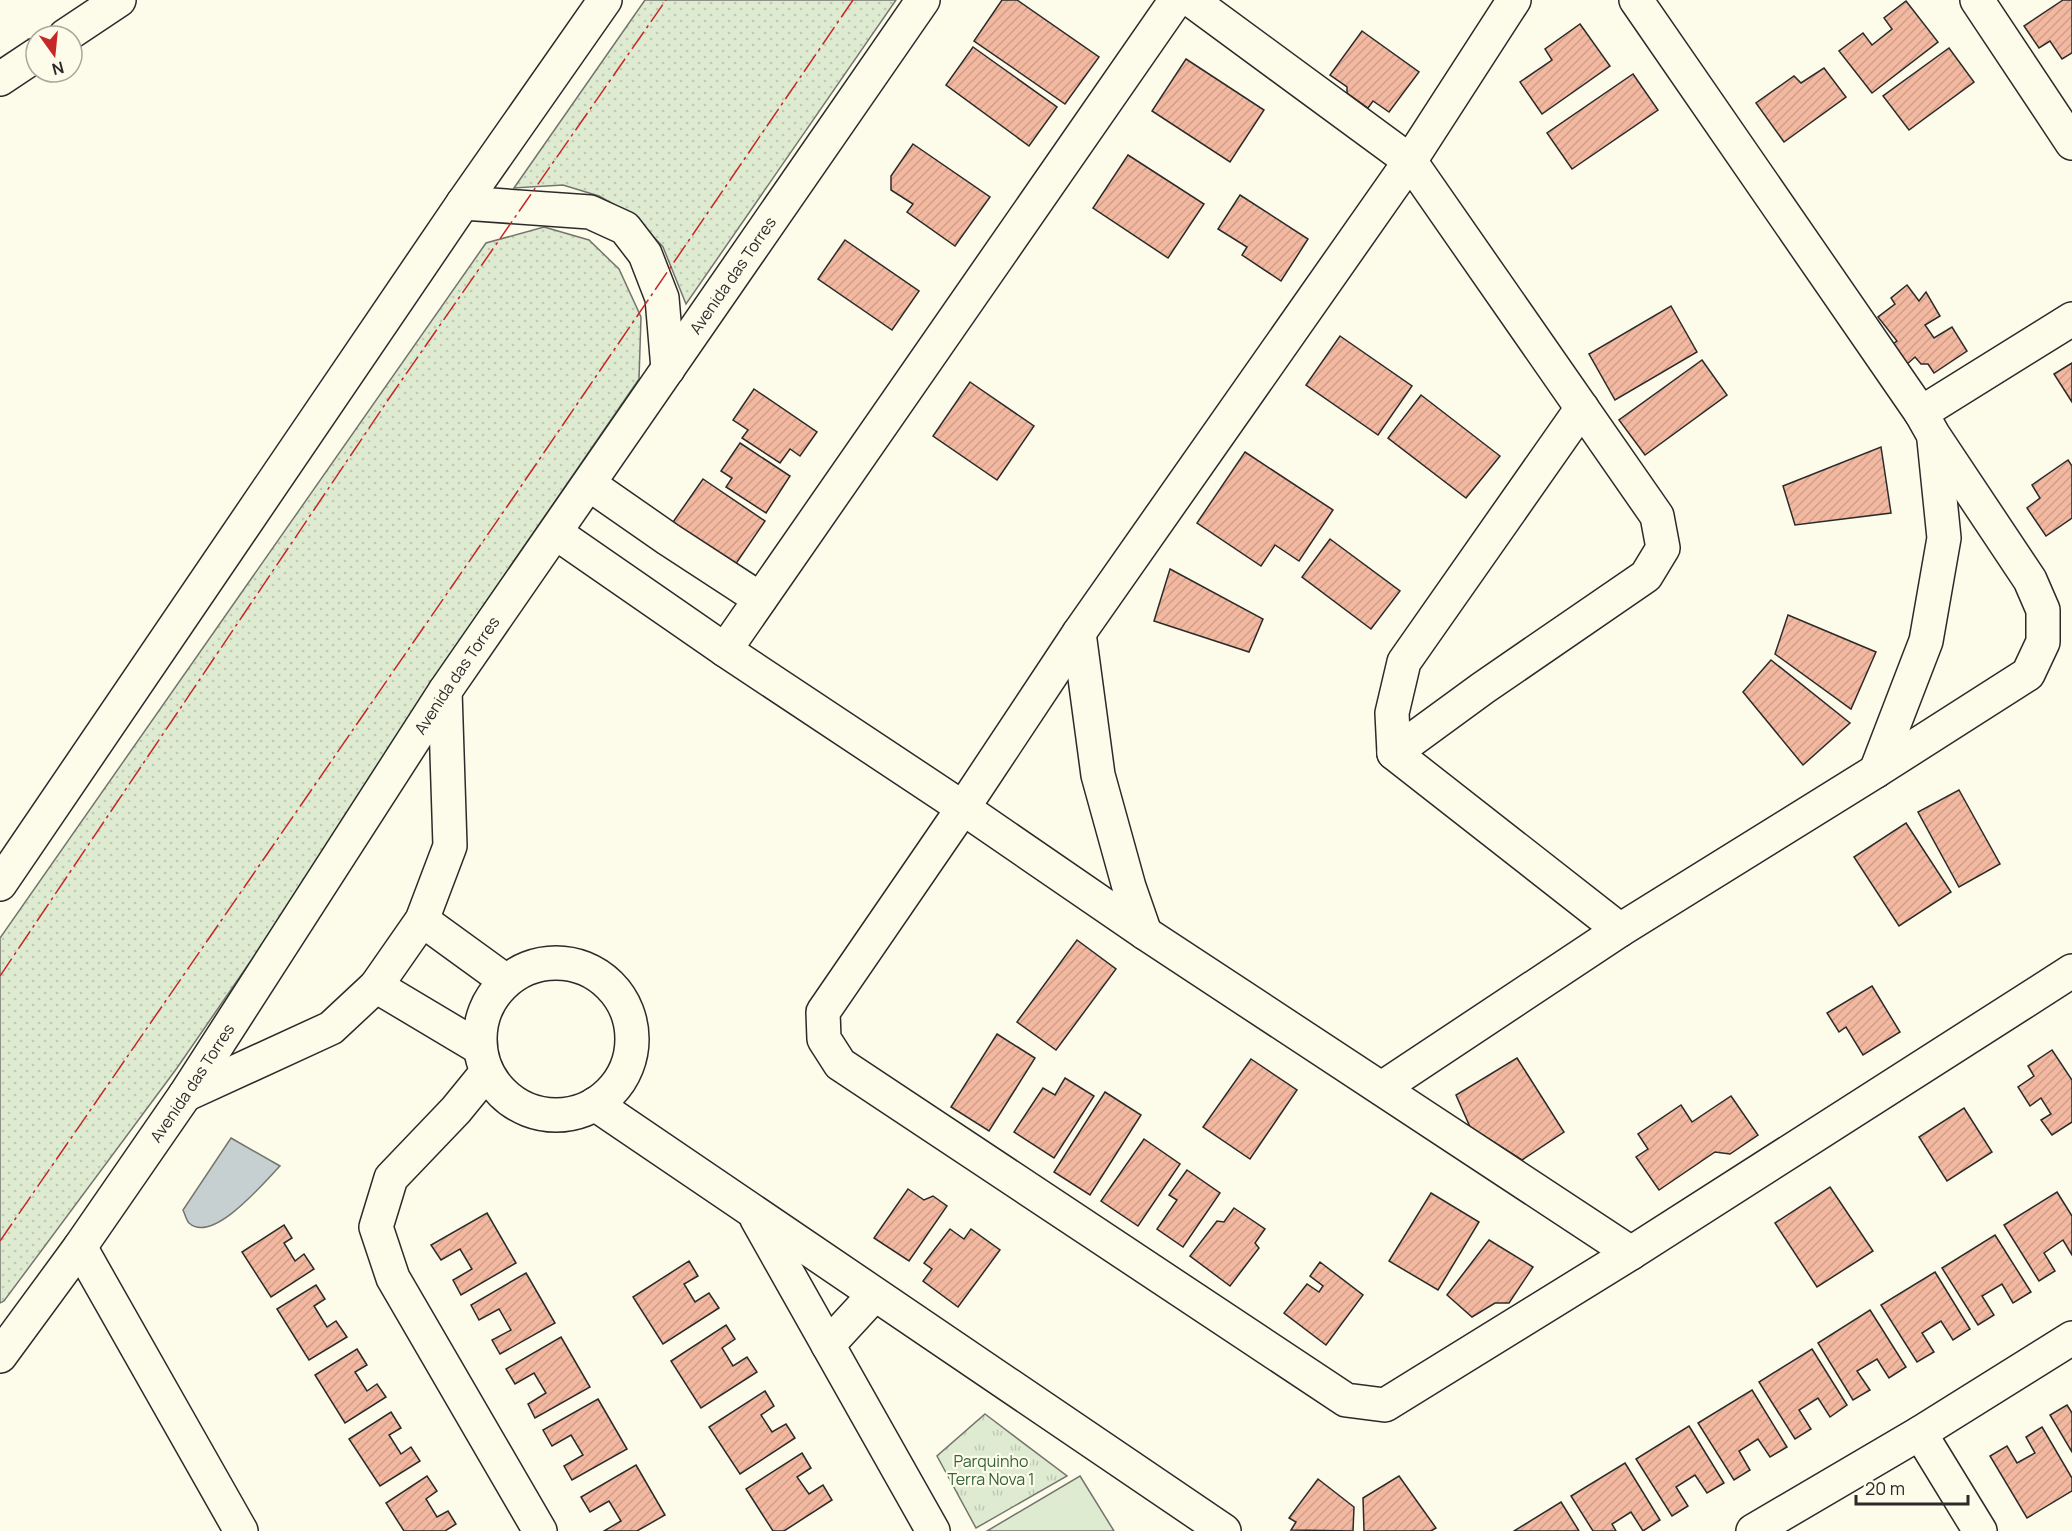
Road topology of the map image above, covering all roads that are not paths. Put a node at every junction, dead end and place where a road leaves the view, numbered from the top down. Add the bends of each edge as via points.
1 (119, 0) edge
2 (605, 0) edge
3 (922, 0) edge
4 (1176, 0) edge
5 (1191, 0) edge
6 (1514, 0) edge
7 (1636, 0) edge
8 (1977, 0) edge
9 (83, 24) edge
10 (24, 63) edge
11 (0, 79) edge
12 (2072, 143) edge
13 (1410, 160) junction
14 (463, 203) junction
15 (2072, 319) edge
16 (668, 369) junction
17 (1582, 408) junction
18 (1927, 425) junction
19 (589, 484) junction
20 (556, 533) junction
21 (760, 599) junction
22 (1079, 633) junction
23 (725, 650) junction
24 (445, 691) junction
25 (1394, 753) junction
26 (1876, 771) junction
27 (963, 808) junction
28 (0, 884) edge
29 (422, 920) junction
30 (1620, 930) junction
31 (1145, 933) junction
32 (2072, 971) edge
33 (506, 981) junction
34 (376, 986) junction
35 (484, 1060) junction
36 (1382, 1088) junction
37 (184, 1095) junction
38 (595, 1104) junction
39 (753, 1212) junction
40 (80, 1247) junction
41 (1631, 1252) junction
42 (874, 1294) junction
43 (14, 1321) edge
44 (2072, 1338) edge
45 (828, 1345) junction
46 (0, 1356) edge
47 (1920, 1433) junction
48 (241, 1531) edge
49 (540, 1531) edge
50 (933, 1531) edge
51 (1224, 1531) edge
52 (1753, 1531) edge
53 (1980, 1531) edge

1 - 9 street
2 - 14 street
3 - 16 street, Avenida das Torres
4 - 21 street
5 - 13 street
6 - 13 street
7 - 18 street
8 - 12 street
10 - 11 street
13 - 17 street
13 - 22 street
14 - 16 street via 590,212 625,228 645,254 662,298
14 - 28 street
15 - 18 street
16 - 19 street, Avenida das Torres
17 - 25 street via 1404,662 1392,713
17 - 25 street via 1657,516 1663,548 1646,576
18 - 26 street via 1944,538 1926,641
18 - 26 street via 2030,580 2043,610 2043,642 2028,674
19 - 20 street, Avenida das Torres
19 - 21 street
20 - 23 street
20 - 24 street, Avenida das Torres
21 - 23 street
22 - 27 street
22 - 31 street via 1098,775
23 - 27 street
24 - 29 street via 450,846
24 - 37 street, Avenida das Torres
25 - 30 street
26 - 30 street
27 - 31 street
27 - 41 street via 824,1012 824,1039 840,1064 870,1084 1346,1400 1385,1405
29 - 33 street
29 - 34 street
30 - 36 street
31 - 36 street
32 - 41 street
33 - 35 street via 490,1000 481,1023
33 - 38 street via 526,969 548,963 571,964 592,972 611,986 624,1004 632,1026 632,1048 625,1071 613,1089
34 - 35 street
34 - 37 street via 331,1028
35 - 38 street via 501,1092 522,1107 563,1114
35 - 49 street via 456,1110 391,1178 376,1227 393,1278
36 - 41 street
37 - 40 street, Avenida das Torres
38 - 39 street
39 - 42 street
39 - 45 street
40 - 43 street, Avenida das Torres
40 - 48 street
42 - 45 street
42 - 51 street
43 - 46 street, Avenida das Torres
44 - 47 street
45 - 50 street
47 - 52 street
47 - 53 street

